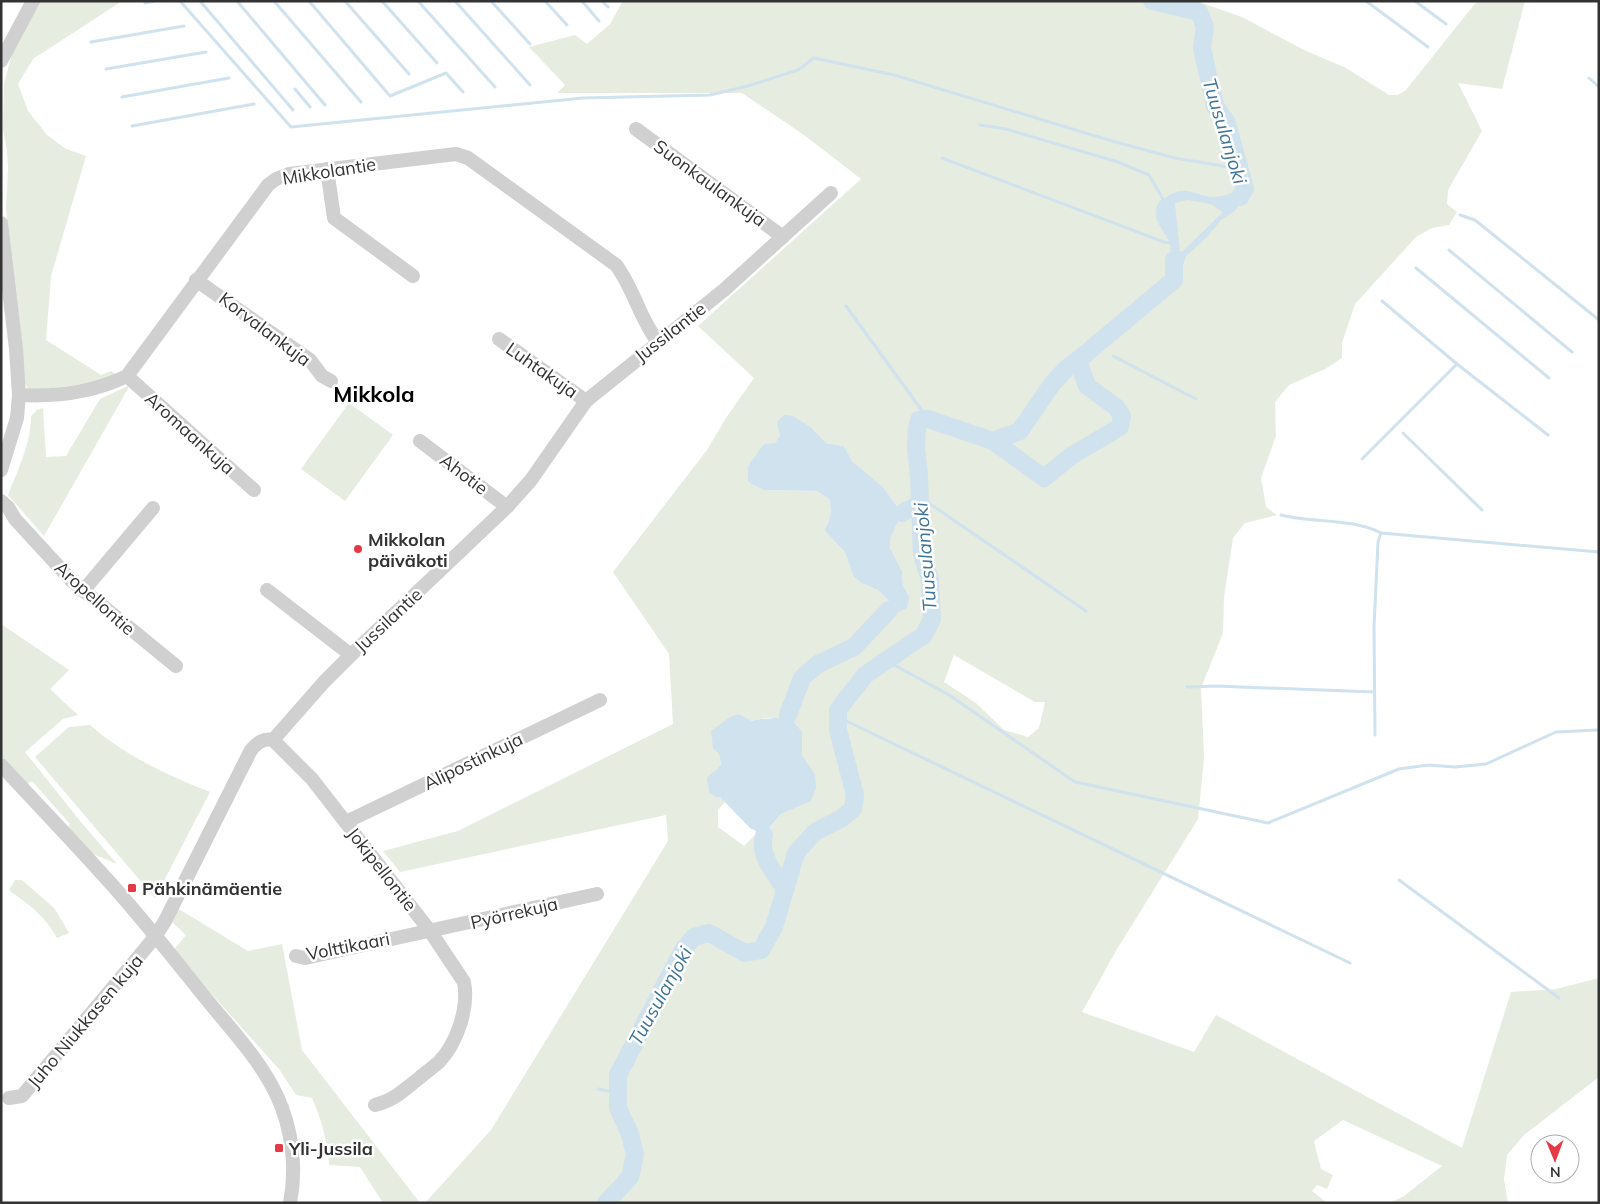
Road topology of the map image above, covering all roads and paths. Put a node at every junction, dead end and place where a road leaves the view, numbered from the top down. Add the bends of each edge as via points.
1 (32, 1) edge
2 (1, 61) edge
3 (636, 129) dead end
4 (327, 169) junction
5 (831, 193) dead end
6 (1, 223) edge
7 (783, 238) junction
8 (413, 276) dead end
9 (196, 280) junction
10 (498, 339) dead end
11 (658, 342) junction
12 (127, 376) junction
13 (330, 380) dead end
14 (19, 395) junction
15 (586, 401) junction
16 (420, 441) dead end
17 (1, 470) edge
18 (254, 490) dead end
19 (1, 501) edge
20 (507, 507) junction
21 (153, 508) dead end
22 (267, 590) dead end
23 (83, 591) junction
24 (351, 655) junction
25 (176, 666) dead end
26 (600, 700) dead end
27 (273, 740) junction
28 (1, 765) edge
29 (346, 822) junction
30 (597, 894) dead end
31 (430, 931) junction
32 (155, 937) junction
33 (296, 956) dead end
34 (9, 1098) dead end
35 (375, 1105) dead end
36 (290, 1203) edge

1 - 2 street
3 - 7 street, Suonkaulankuja
4 - 8 street via 334,218
4 - 9 street, Mikkolantie via 290,174 268,185
4 - 11 street, Mikkolantie via 462,155 616,265 649,331
5 - 7 street, Jussilantie
6 - 14 street
7 - 11 street, Jussilantie
9 - 12 street, Mikkolantie
9 - 13 street, Korvalankuja via 310,360 322,376
10 - 15 street, Luhtakuja
11 - 15 street, Jussilantie
12 - 14 street via 86,390
12 - 18 street, Aromaankuja
14 - 17 street via 17,418
15 - 20 street, Jussilantie via 532,480
16 - 20 street, Ahotie
19 - 23 street, Aropellontie
20 - 24 street, Jussilantie
21 - 23 street
22 - 24 street
23 - 25 street, Aropellontie
24 - 27 street, Jussilantie
26 - 29 street, Alipostinkuja
27 - 29 street, Jokipellontie via 312,778
27 - 32 street, Jussilantie via 257,743 251,750
28 - 32 street via 104,876
29 - 31 street, Jokipellontie
30 - 31 street, Pyörrekuja
31 - 33 street, Volttikaari via 305,958
31 - 35 street, Jokipellontie via 464,982 463,1012 452,1044 439,1062 392,1100
32 - 34 street, Juho Niukkasen kuja via 22,1096
32 - 36 street via 238,1037 269,1080 286,1119 291,1140

